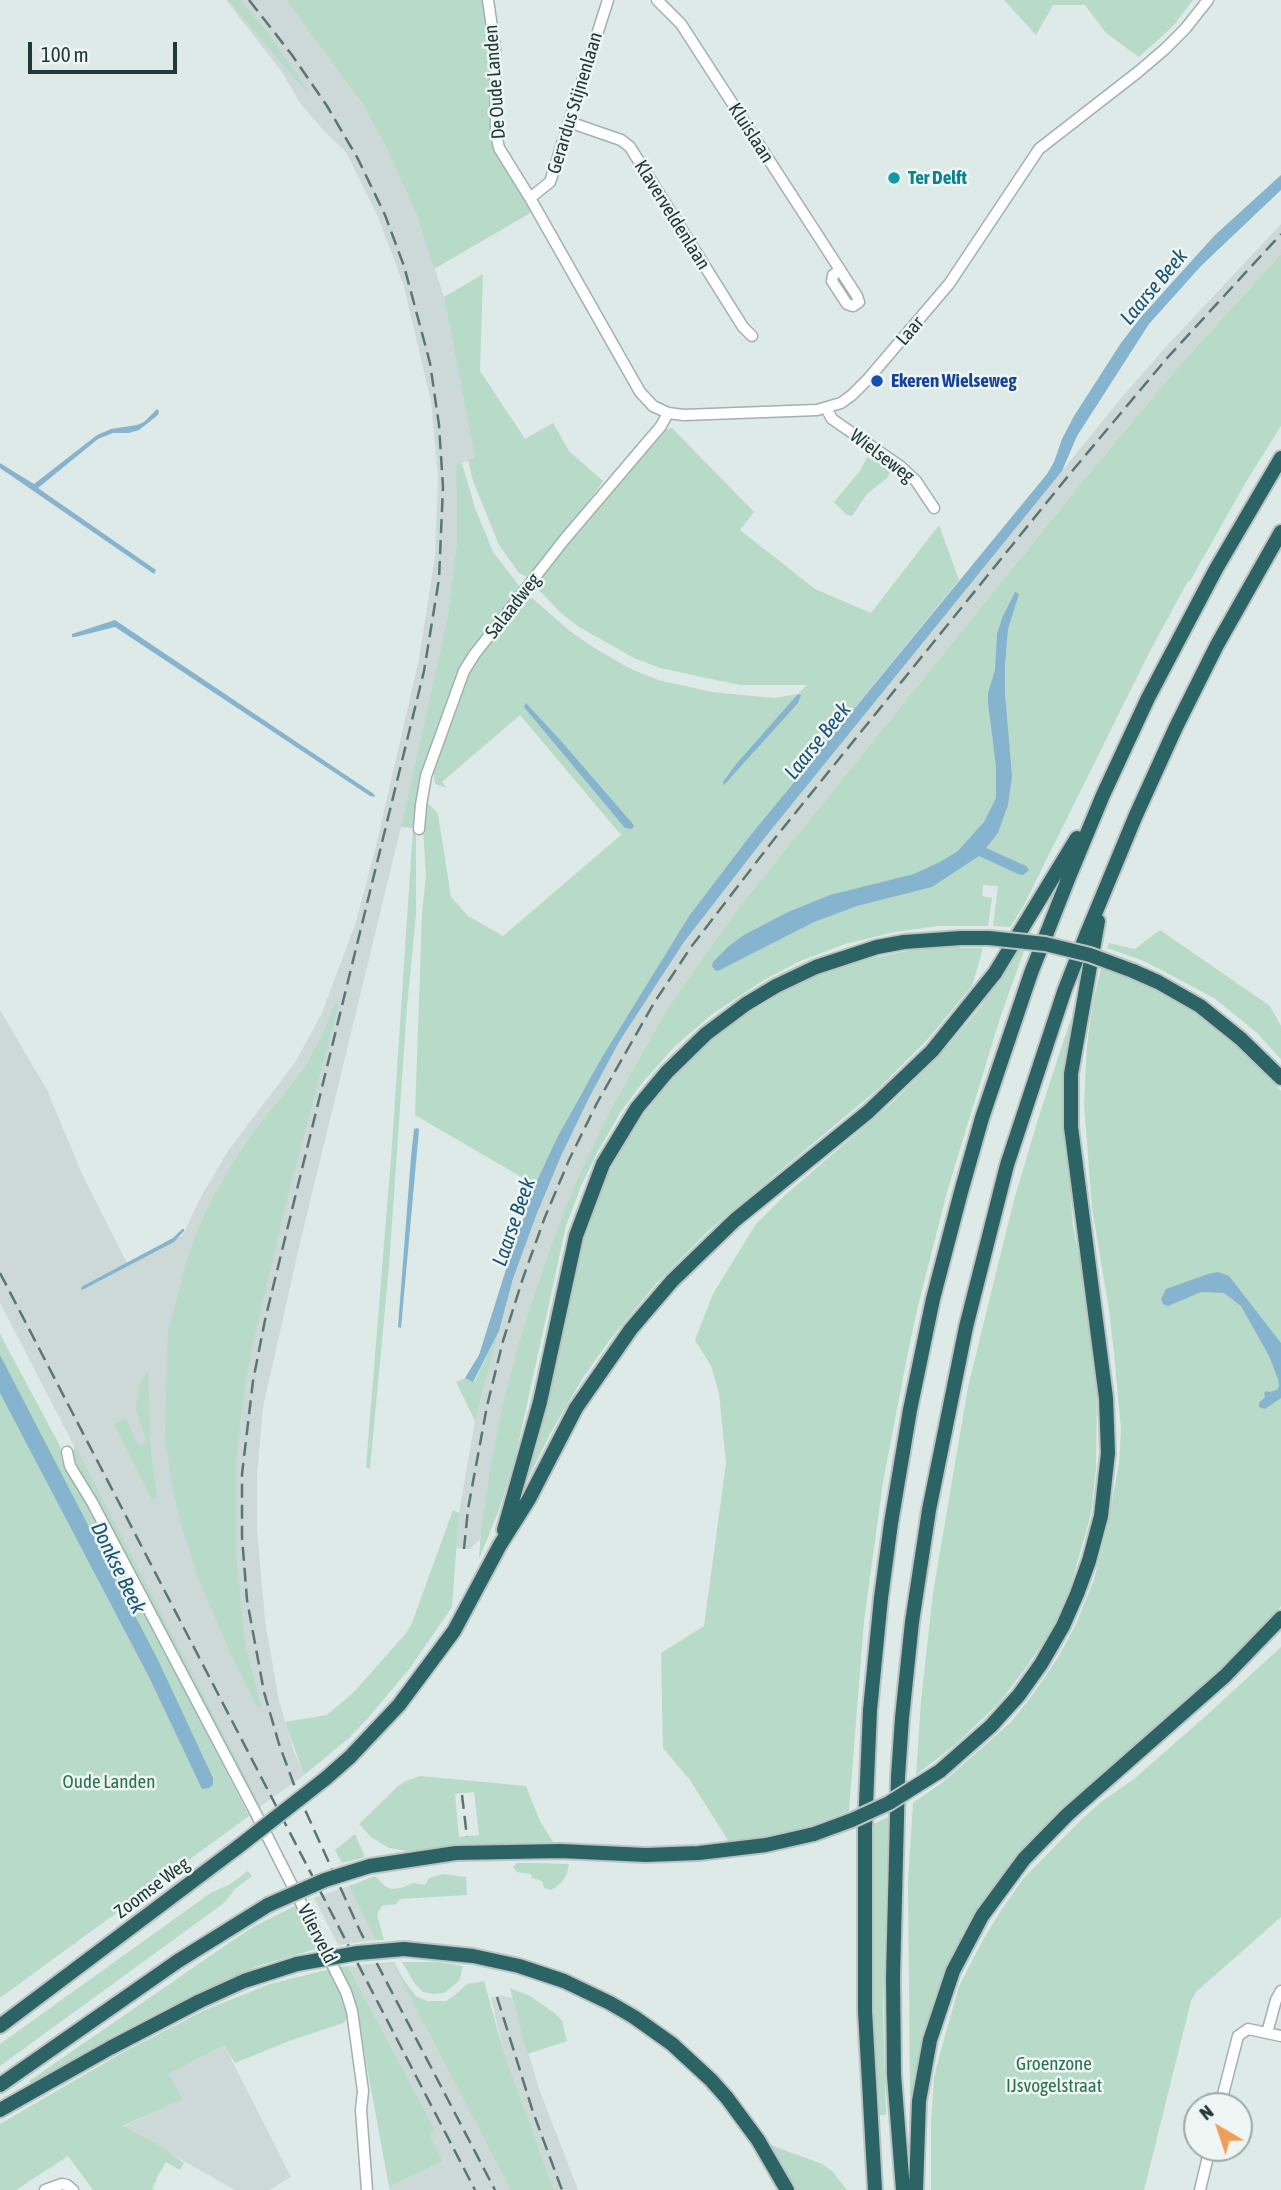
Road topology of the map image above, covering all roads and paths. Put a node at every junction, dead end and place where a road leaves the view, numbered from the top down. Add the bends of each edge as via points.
1 (488, 0) edge
2 (608, 0) edge
3 (657, 0) edge
4 (1208, 0) edge
5 (569, 122) junction
6 (530, 198) junction
7 (840, 270) dead end
8 (752, 336) dead end
9 (826, 408) junction
10 (668, 413) junction
11 (1281, 458) edge
12 (934, 508) dead end
13 (1281, 532) edge
14 (1103, 795) junction
15 (419, 829) dead end
16 (1105, 887) junction
17 (1281, 1078) edge
18 (66, 1452) dead end
19 (500, 1545) junction
20 (1281, 1618) edge
21 (1281, 1991) edge
22 (0, 2026) edge
23 (1267, 2033) junction
24 (1281, 2036) edge
25 (0, 2085) edge
26 (1224, 2092) edge
27 (0, 2110) edge
28 (1207, 2162) edge
29 (45, 2190) edge
30 (73, 2190) edge
31 (367, 2190) edge
32 (787, 2190) edge
33 (875, 2190) edge
34 (903, 2190) edge
35 (916, 2190) edge
36 (1200, 2190) edge

1 - 6 street, De Oude Landen via 495,48 496,134 499,148
2 - 5 street, Gerardus Stijnenlaan
3 - 7 street, Kluislaan via 681,24
4 - 9 street, Laar via 1156,57 1039,149 969,258 931,307 852,395
5 - 6 street, Gerardus Stijnenlaan via 550,182
5 - 8 street, Klaverveldenlaan via 630,147
6 - 10 street via 640,392
9 - 10 street, Laar
9 - 12 street, Wielseweg via 832,419 900,466
10 - 15 street, Salaadweg via 464,671 426,776
11 - 14 highway via 1181,633
13 - 16 highway via 1176,727
14 - 19 highway via 995,972 932,1051 868,1112 735,1220 631,1329 576,1408
14 - 33 highway via 1036,960 982,1118 945,1251 896,1486 882,1585 864,1838 865,2011
16 - 25 highway, bridge via 1071,1087 1073,1155 1106,1398 1108,1453 1101,1516 1063,1626 1019,1695 991,1726 940,1771 888,1803 814,1834 766,1845 672,1855 456,1853 370,1866 325,1880 268,1905 202,1944
16 - 34 highway via 1065,989 1007,1165 952,1392 920,1565 899,1765 892,1977
17 - 19 highway, bridge via 1200,1006 1158,982 1045,944 961,938 877,947 776,986 736,1011 667,1072 637,1108 603,1164 576,1236 540,1402
18 - 31 street, Vlierveld via 346,1992 363,2091
19 - 22 highway, Zoomse Weg, bridge via 454,1631 375,1731 325,1779
20 - 35 highway via 1225,1676 1066,1815 1024,1859 982,1916 953,1971 927,2052 919,2101
21 - 23 street
23 - 24 street
23 - 26 street via 1248,2029 1238,2036
27 - 32 highway, bridge via 244,1981 297,1964 358,1953 404,1950 473,1956 564,1981 610,2003 672,2044 719,2089 758,2140
28 - 36 street
29 - 30 street via 62,2184

